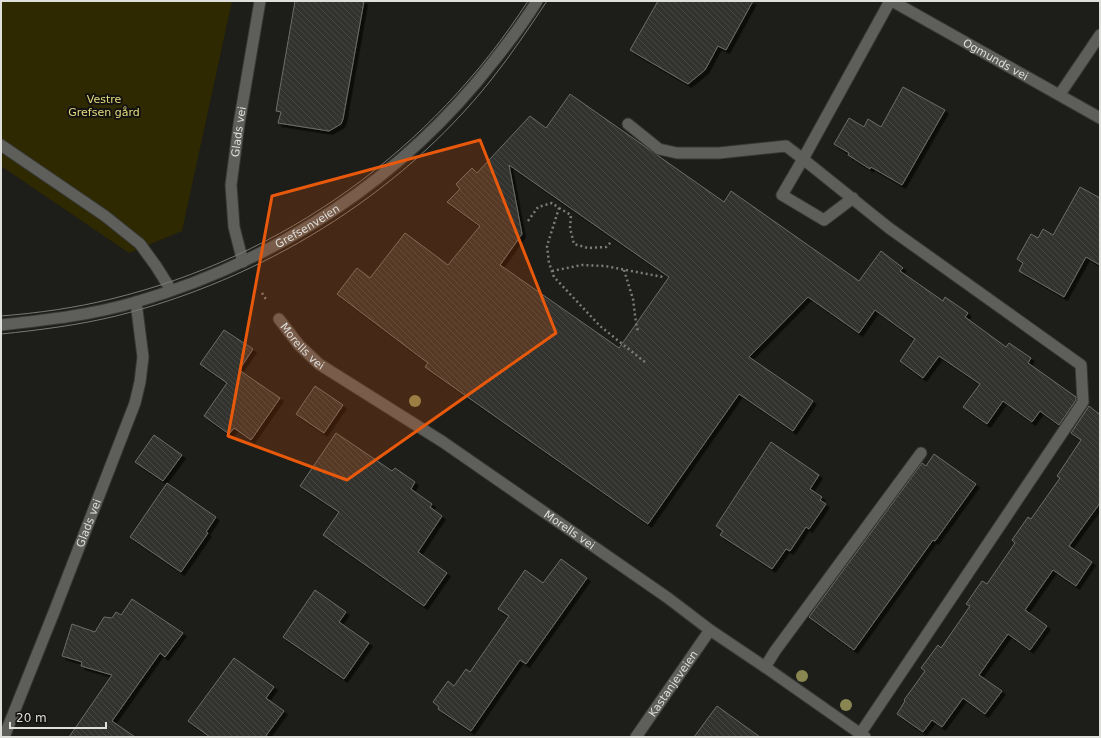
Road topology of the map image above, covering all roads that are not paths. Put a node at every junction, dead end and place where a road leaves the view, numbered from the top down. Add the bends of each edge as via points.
1 (260, 1) edge
2 (537, 1) edge
3 (891, 1) edge
4 (1100, 35) edge
5 (1060, 94) junction
6 (1100, 118) edge
7 (628, 124) dead end
8 (1, 145) edge
9 (803, 160) junction
10 (854, 198) junction
11 (243, 262) junction
12 (171, 290) junction
13 (136, 302) junction
14 (279, 318) dead end
15 (1, 325) edge
16 (921, 453) dead end
17 (710, 630) junction
18 (765, 667) junction
19 (862, 735) edge
20 (4, 737) edge
21 (636, 737) edge

1 - 11 street, Glads vei via 231,184 234,227
2 - 11 street, Grefsenveien via 506,46 463,100 409,152 334,210 302,231
3 - 5 street, Ogmunds vei
3 - 9 street
4 - 5 street
5 - 6 street, Ogmunds vei
7 - 9 street via 659,149 677,153 719,153 786,146
8 - 12 street via 106,216 140,244
9 - 10 street
9 - 10 street via 782,195 824,220
10 - 19 street via 889,228 1081,365 1082,402
11 - 12 street, Grefsenveien
12 - 13 street, Grefsenveien
13 - 15 street, Grefsenveien via 82,314
13 - 20 street, Glads vei via 142,357 135,403
14 - 17 street, Morells vei via 299,345 319,364 443,442
16 - 18 street
17 - 18 street, Morells vei
17 - 21 street, Kastanjeveien
18 - 19 street, Morells vei

